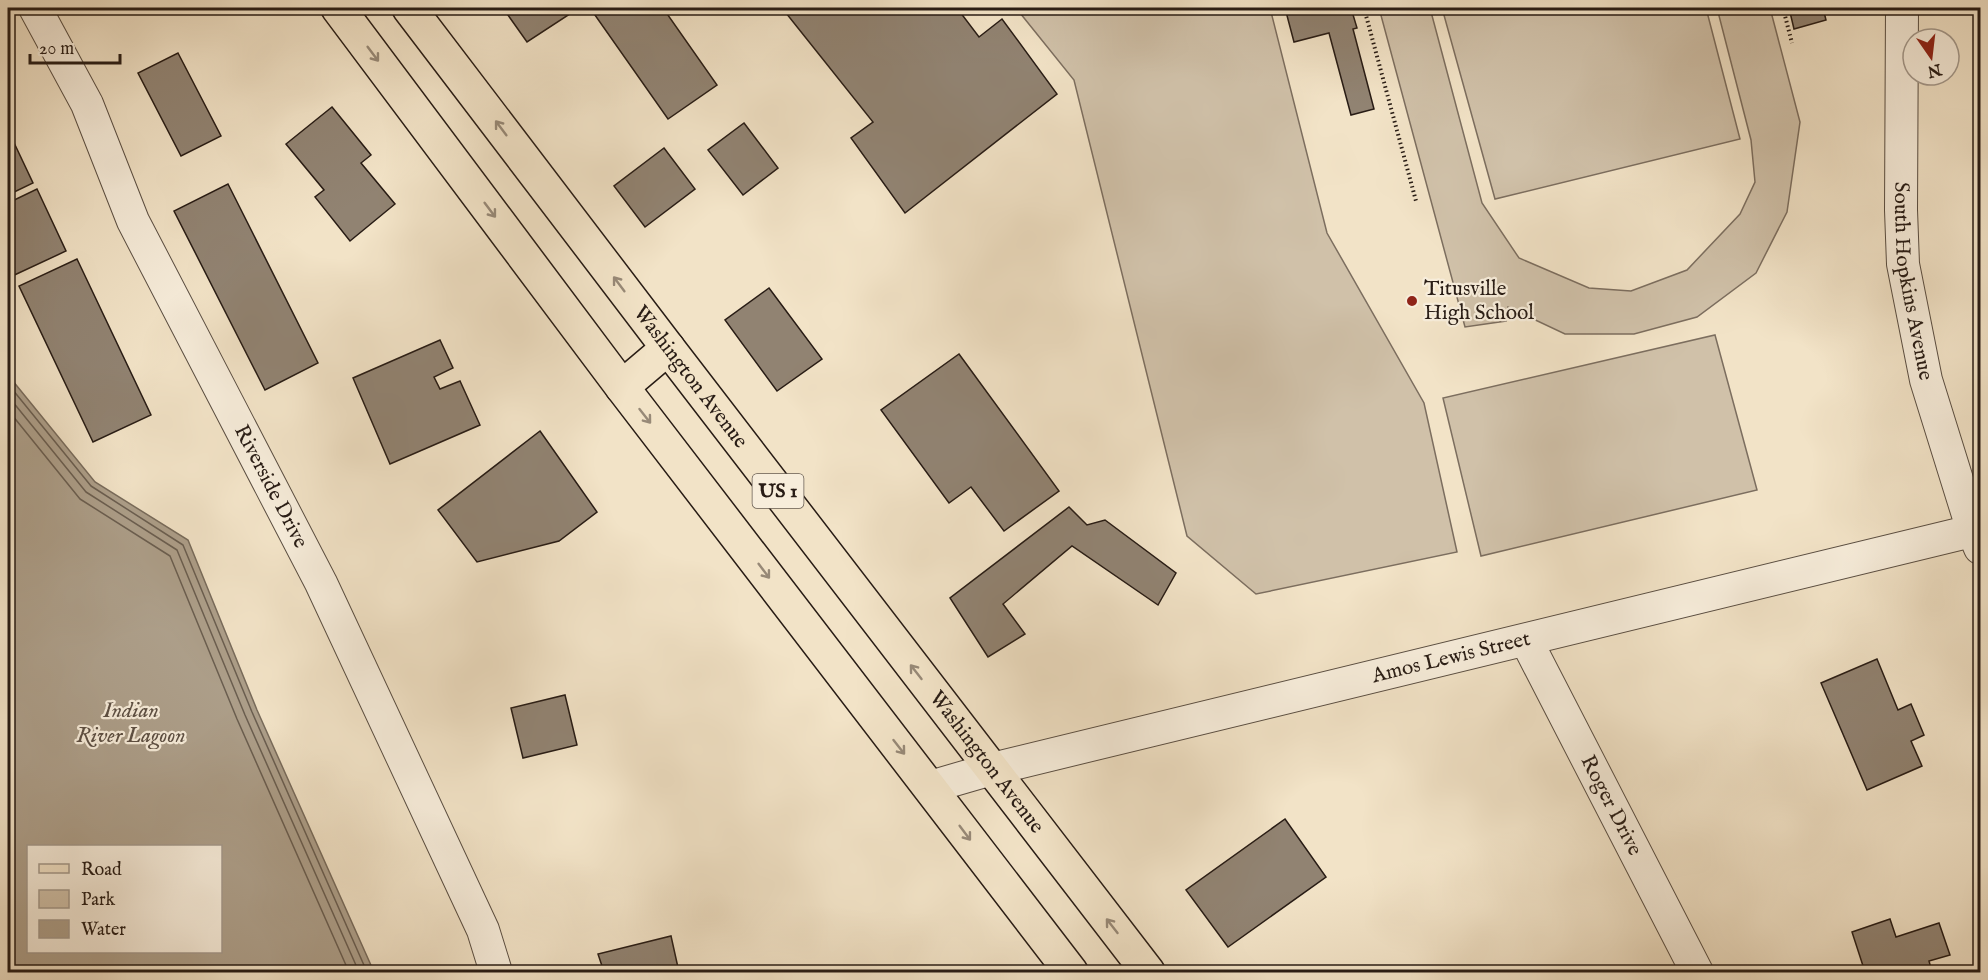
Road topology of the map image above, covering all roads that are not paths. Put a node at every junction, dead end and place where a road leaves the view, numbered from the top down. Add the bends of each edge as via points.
1 (34, 8) edge
2 (338, 8) edge
3 (409, 8) edge
4 (1902, 8) edge
5 (668, 348) junction
6 (622, 387) junction
7 (1978, 536) edge
8 (1526, 640) junction
9 (992, 769) junction
10 (930, 787) junction
11 (496, 972) edge
12 (1071, 972) edge
13 (1148, 972) edge
14 (1696, 972) edge

1 - 11 street, Riverside Drive via 87,104 133,221 321,583 483,930
2 -> 6 main road, US 1
5 -> 3 main road, Washington Avenue / US 1
4 - 7 street, South Hopkins Avenue via 1903,264 1926,380
5 - 6 main road
9 -> 5 main road, Washington Avenue / US 1
6 -> 10 main road, US 1
7 - 8 street, Amos Lewis Street
8 - 9 street, Amos Lewis Street
8 - 14 street, Roger Drive
9 - 10 street, Amos Lewis Street
13 -> 9 main road, Washington Avenue / US 1
10 -> 12 main road, US 1

